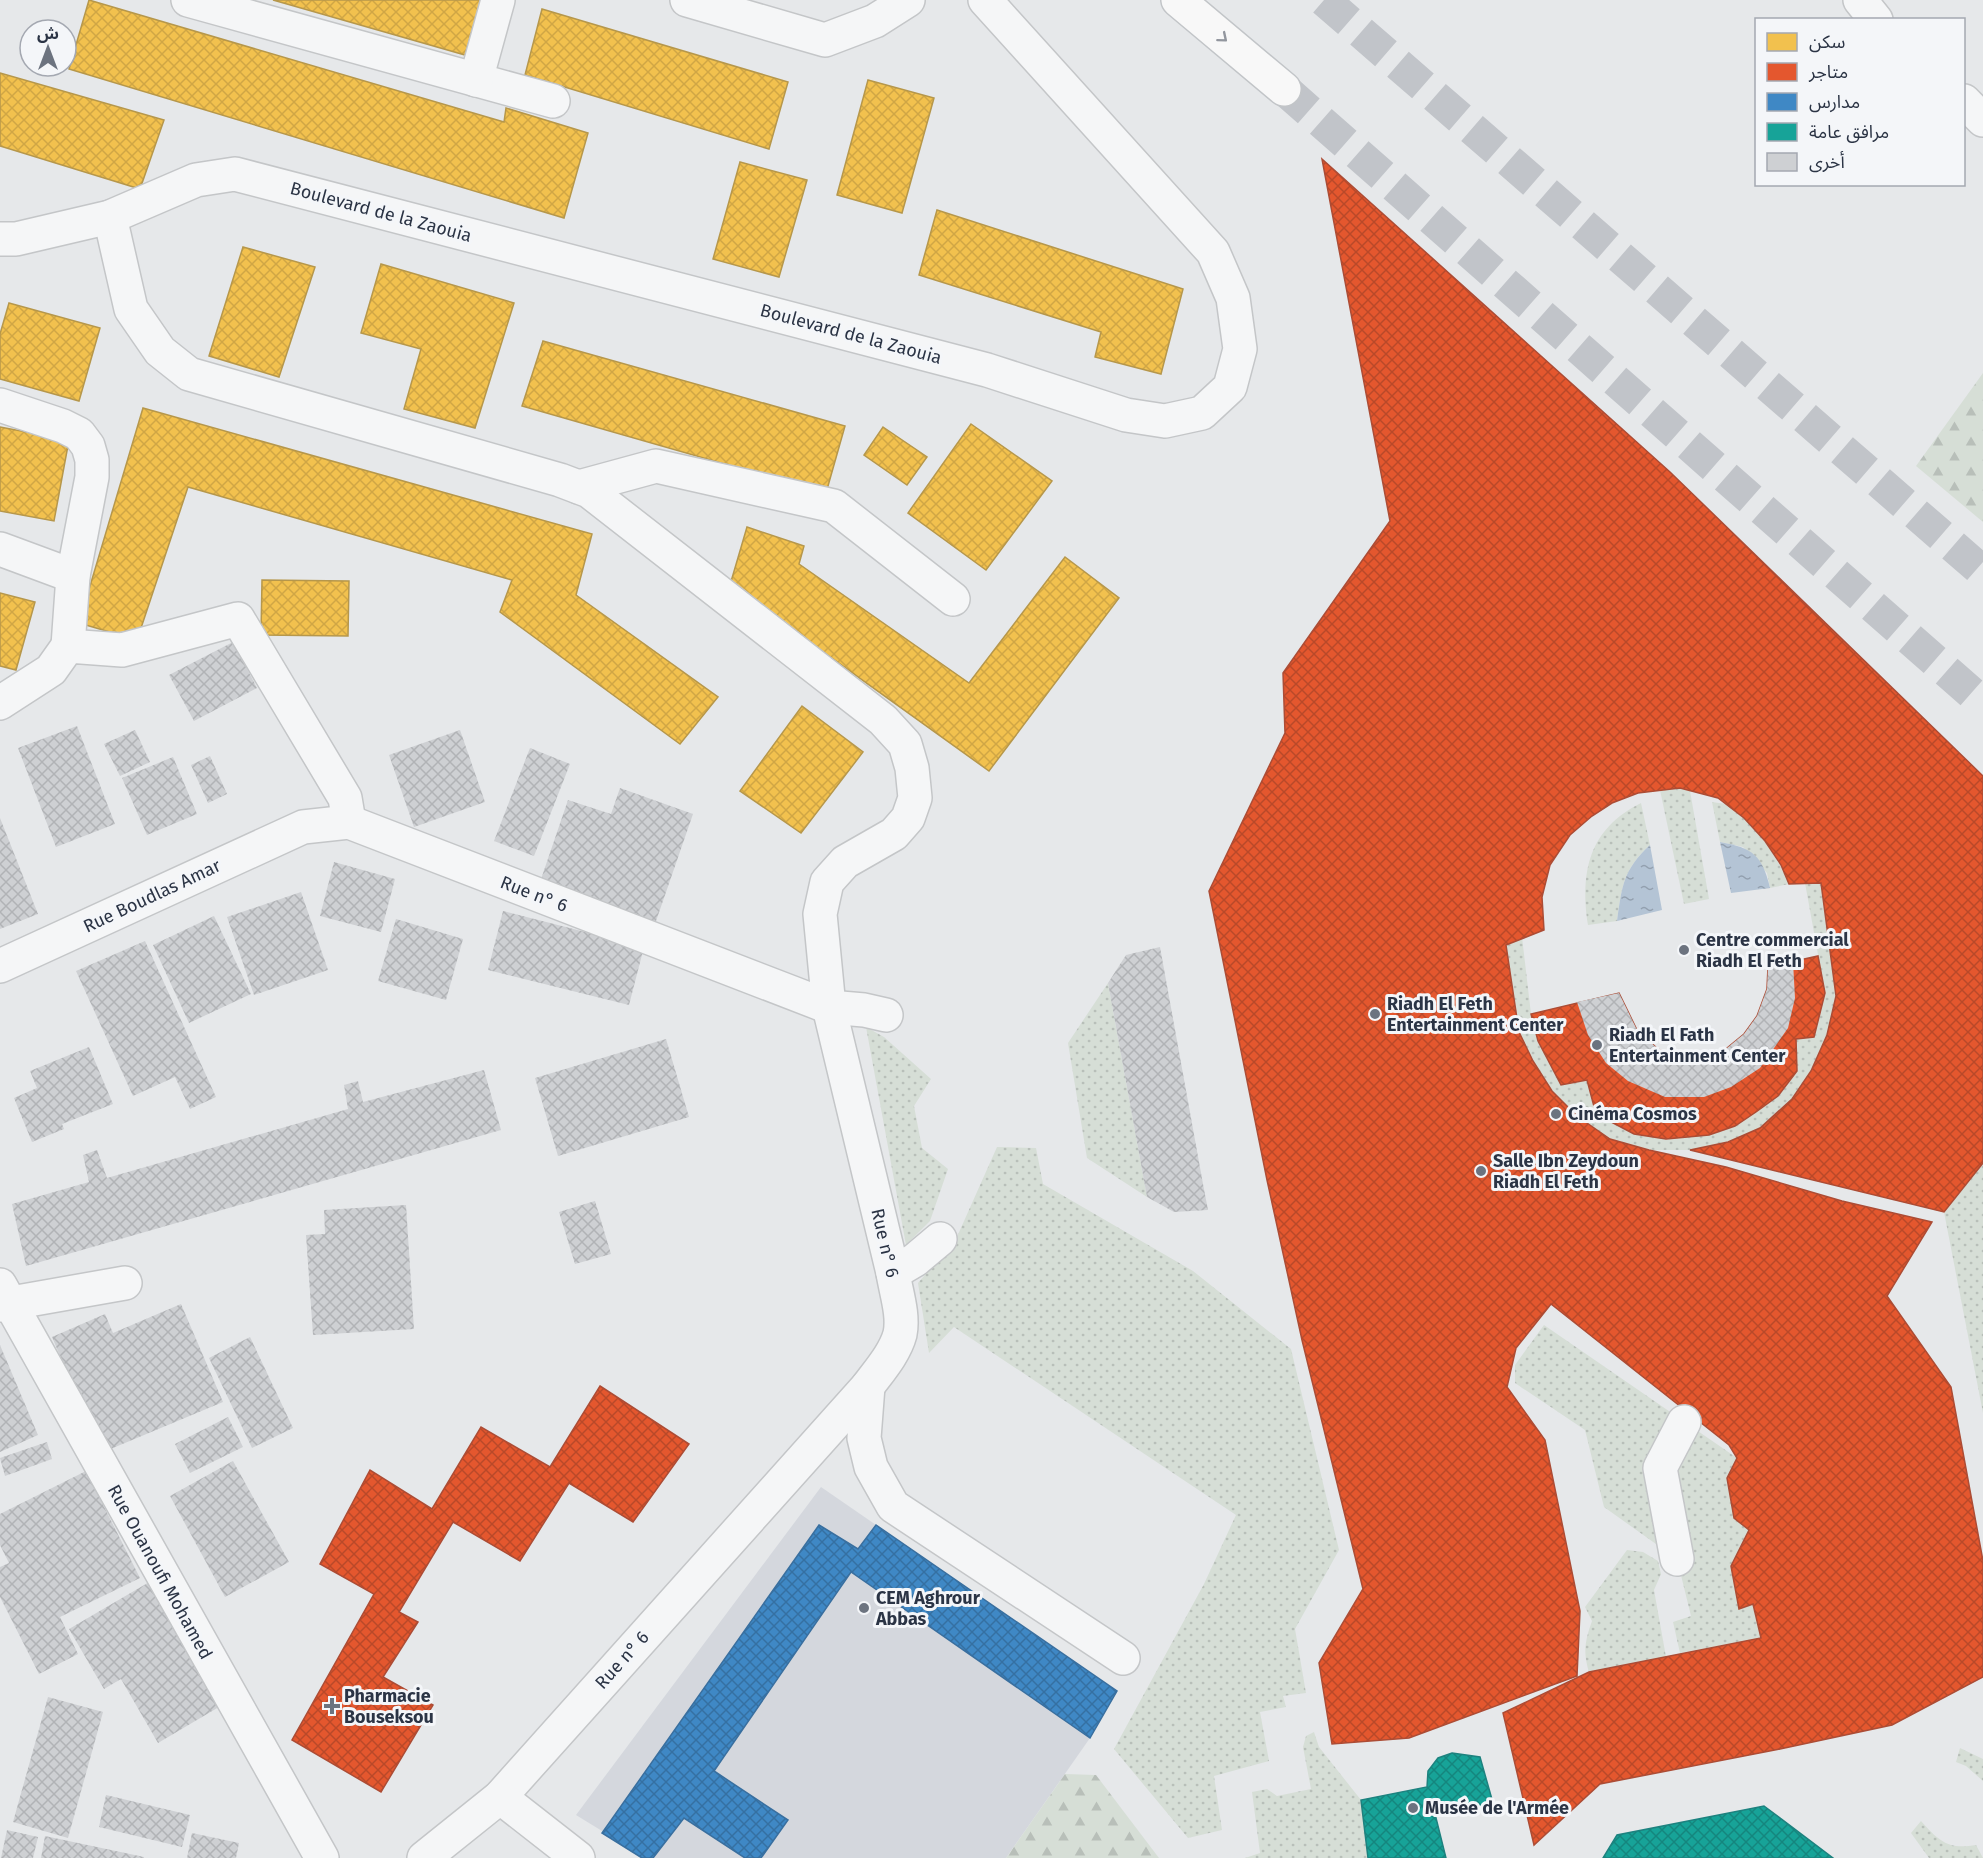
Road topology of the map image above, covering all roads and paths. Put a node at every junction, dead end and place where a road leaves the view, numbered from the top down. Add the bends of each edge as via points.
1 (498, 0) edge
2 (687, 0) edge
3 (908, 0) edge
4 (985, 0) edge
5 (1178, 0) edge
6 (1860, 0) edge
7 (196, 1) edge
8 (1874, 18) edge
9 (476, 80) junction
10 (1284, 89) tunnel mouth
11 (553, 101) dead end
12 (1965, 102) edge
13 (1983, 120) edge
14 (110, 217) junction
15 (0, 239) edge
16 (0, 405) edge
17 (579, 487) junction
18 (0, 549) edge
19 (73, 576) junction
20 (953, 599) dead end
21 (68, 646) junction
22 (0, 703) edge
23 (349, 822) junction
24 (303, 826) joint
25 (0, 966) edge
26 (829, 1007) junction
27 (886, 1015) dead end
28 (940, 1239) dead end
29 (893, 1273) junction
30 (125, 1283) dead end
31 (3, 1298) edge
32 (868, 1386) junction
33 (1684, 1422) dead end
34 (1677, 1559) dead end
35 (1123, 1658) dead end
36 (500, 1797) junction
37 (322, 1858) edge
38 (424, 1858) edge
39 (578, 1858) edge

1 - 9 street
2 - 3 street via 825,40 875,21
4 - 14 street, Boulevard de la Zaouia via 1213,252 1233,298 1240,349 1230,387 1203,413 1166,421 1126,415 987,370 235,174 196,180
5 -> 10 main road
6 - 8 street
7 - 9 street
9 - 11 street
12 - 13 street
14 - 15 street, Boulevard de la Zaouia via 16,239
14 - 17 street via 131,309 160,351 189,374
16 - 19 street via 63,426 79,434 88,446 92,477
17 - 20 street via 656,466 834,506
17 - 26 street via 874,713 905,744 915,798 908,818 894,834 845,862 827,882 820,914
18 - 19 street
19 - 21 street
21 - 22 street via 51,670
21 - 23 street via 122,650 238,619 345,798
23 - 24 street, Rue n° 6
23 - 26 street, Rue n° 6
24 - 25 street, Rue Boudlas Amar
26 - 27 street
26 - 29 street, Rue n° 6
28 - 29 street
29 - 32 street, Rue n° 6 via 900,1335
30 - 31 street
31 - 37 street, Rue Ouanoufi Mohamed
32 - 35 street via 864,1438 871,1467 893,1506
32 - 36 street, Rue n° 6
33 - 34 street via 1660,1468
36 - 38 street, Rue n° 6
36 - 39 street

